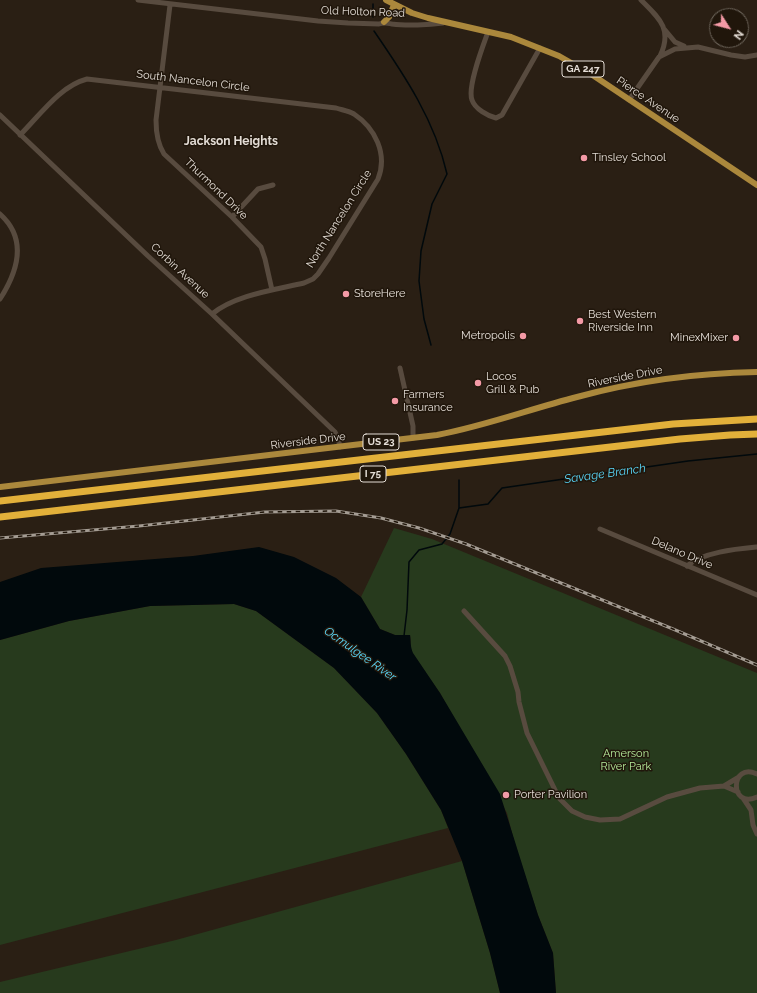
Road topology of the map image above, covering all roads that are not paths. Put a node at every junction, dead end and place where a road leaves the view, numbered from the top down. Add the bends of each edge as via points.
1 (138, 0) edge
2 (386, 0) edge
3 (641, 0) edge
4 (170, 5) junction
5 (394, 5) junction
6 (384, 22) junction
7 (444, 23) junction
8 (664, 30) junction
9 (488, 32) junction
10 (685, 47) junction
11 (540, 48) junction
12 (757, 56) edge
13 (659, 57) junction
14 (160, 88) junction
15 (629, 100) junction
16 (0, 115) edge
17 (20, 135) junction
18 (374, 135) joint
19 (273, 185) dead end
20 (757, 185) edge
21 (0, 214) edge
22 (232, 217) junction
23 (272, 290) junction
24 (0, 298) edge
25 (212, 314) junction
26 (400, 368) dead end
27 (757, 372) edge
28 (757, 419) edge
29 (757, 434) edge
30 (413, 438) junction
31 (340, 447) junction
32 (0, 487) edge
33 (0, 501) edge
34 (0, 517) edge
35 (600, 529) dead end
36 (757, 546) edge
37 (687, 566) junction
38 (757, 595) edge
39 (464, 611) dead end
40 (757, 774) edge
41 (739, 777) junction
42 (724, 786) junction
43 (738, 792) junction
44 (757, 797) edge
45 (743, 798) junction
46 (751, 810) junction
47 (757, 834) edge

1 - 4 street, Old Holton Road
2 - 5 main road, Pierce Avenue / GA 247
3 - 8 street via 658,16
4 - 6 street, Old Holton Road via 348,23
4 - 14 street, Thurmond Drive
5 - 6 main road
5 - 7 main road, Pierce Avenue / GA 247
6 - 7 street, Old Holton Road
7 - 9 main road, Pierce Avenue / GA 247
8 - 10 street via 675,42
8 - 13 street via 664,46
9 - 11 main road, Pierce Avenue / GA 247
9 - 11 street via 470,93 474,104 491,117 502,115
10 - 12 street via 698,46 731,55
10 - 13 street
11 - 15 main road, Pierce Avenue / GA 247 via 576,65
13 - 15 street
14 - 17 street, South Nancelon Circle via 87,79 78,82 62,93
14 - 18 street, South Nancelon Circle via 336,108 353,114
14 - 22 street, Thurmond Drive via 156,120 160,147 164,154
15 - 20 main road, Pierce Avenue / GA 247
16 - 17 street, Corbin Avenue
17 - 25 street, Corbin Avenue
18 - 23 street, North Nancelon Circle via 381,156 381,171 329,258 313,279
19 - 22 street via 258,189
21 - 24 street via 12,228 18,244 16,268
22 - 23 street, Thurmond Drive via 261,247
23 - 25 street, North Nancelon Circle via 224,305
25 - 31 street, Corbin Avenue via 335,432
26 - 30 street via 413,426
27 - 30 main road, Riverside Drive / US 23 via 698,374 613,388 470,428
28 - 33 highway, I 75 via 673,424
29 - 34 highway, I 75 via 680,439
30 - 31 main road, Riverside Drive / US 23
31 - 32 main road, Riverside Drive / US 23
35 - 37 street, Delano Drive
36 - 37 street via 694,560
37 - 38 street, Delano Drive
39 - 42 street via 510,666 527,733 559,798 572,811 600,820 620,819 682,792
40 - 41 street via 748,772
41 - 42 street
41 - 43 street via 736,782
42 - 43 street
43 - 45 street
44 - 45 street
44 - 46 street
45 - 46 street
46 - 47 street

